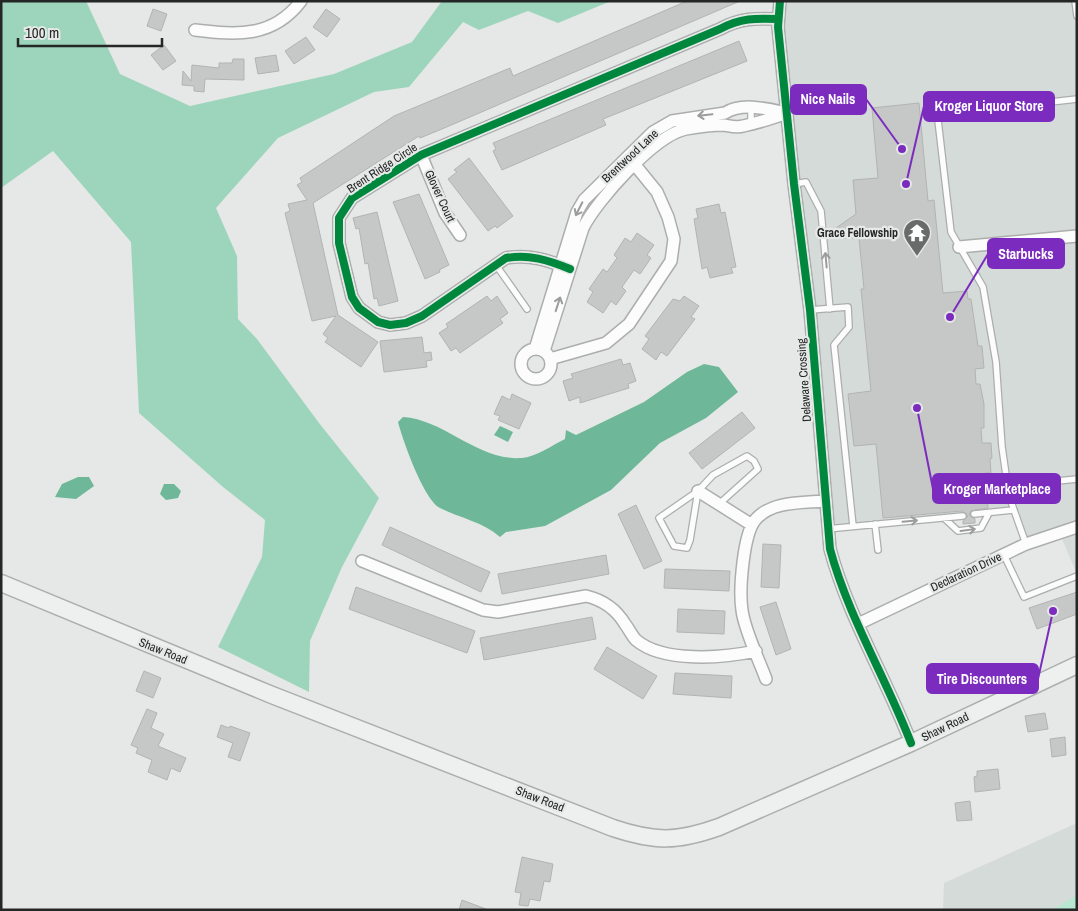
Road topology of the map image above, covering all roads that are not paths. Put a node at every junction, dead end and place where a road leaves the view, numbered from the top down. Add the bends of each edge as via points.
1 (301, 1) edge
2 (780, 1) edge
3 (1075, 1) edge
4 (1077, 16) edge
5 (778, 19) junction
6 (195, 30) dead end
7 (1077, 99) edge
8 (936, 103) dead end
9 (751, 108) junction
10 (725, 113) junction
11 (787, 113) junction
12 (938, 115) junction
13 (751, 123) junction
14 (724, 126) junction
15 (421, 155) junction
16 (632, 161) junction
17 (794, 184) junction
18 (460, 236) dead end
19 (1077, 236) edge
20 (960, 247) junction
21 (496, 265) junction
22 (565, 267) junction
23 (830, 308) junction
24 (527, 309) dead end
25 (810, 310) junction
26 (1077, 479) edge
27 (1008, 486) junction
28 (698, 491) junction
29 (825, 501) junction
30 (718, 504) junction
31 (1013, 510) junction
32 (989, 513) junction
33 (974, 514) dead end
34 (963, 516) dead end
35 (944, 518) junction
36 (875, 524) junction
37 (752, 526) junction
38 (853, 526) junction
39 (1077, 527) edge
40 (827, 528) junction
41 (1026, 544) junction
42 (878, 550) dead end
43 (1004, 555) junction
44 (362, 561) dead end
45 (1077, 576) edge
46 (1, 583) edge
47 (858, 624) junction
48 (756, 651) junction
49 (1077, 666) edge
50 (766, 679) dead end
51 (911, 743) junction

1 - 6 street via 283,20 259,31 216,33
2 - 5 street, Delaware Crossing
3 - 4 lane
5 - 11 street, Delaware Crossing
5 - 15 street, Brent Ridge Circle via 748,18 734,22
7 - 12 lane
8 - 12 lane
9 - 10 street, Brentwood Lane via 732,109
9 - 11 street, Brentwood Lane
9 - 13 lane
10 - 14 lane
10 -> 16 street, Brentwood Lane via 672,121 653,132
11 - 13 street, Brentwood Lane
11 - 17 street, Delaware Crossing
12 - 20 lane via 952,232
13 - 14 street, Brentwood Lane
14 - 16 street, Brentwood Lane via 685,129 660,141
15 - 18 street, Glover Court via 445,213
15 - 21 street, Brent Ridge Circle via 352,198 339,218 339,243 352,297 359,308 378,322 406,323 422,316
16 - 22 street, Brentwood Lane via 592,211
16 - 22 street, Brentwood Lane via 657,192 668,217 674,239 672,261 628,324 606,343 543,353
23 -> 17 lane via 822,211 806,182
17 - 25 street, Delaware Crossing
19 - 20 street
20 - 27 lane via 983,287 996,362
21 - 22 street, Brent Ridge Circle via 506,258 520,256
21 - 24 lane
23 - 25 lane
23 - 38 lane via 848,307 849,327 834,345
25 - 29 street, Delaware Crossing
26 - 27 lane
27 - 31 lane
28 - 28 lane via 659,518 674,546 687,548
28 - 30 street
28 - 30 lane via 713,475 747,456 754,461 758,469
29 - 37 street via 780,505 756,519
29 - 40 street, Delaware Crossing
30 - 37 street
31 - 32 lane
31 - 41 lane
32 - 33 lane
35 -> 32 lane via 958,531 981,528
34 - 35 lane
36 -> 35 lane
36 - 38 lane
36 - 42 lane
37 - 48 street via 747,534 744,555 742,610
38 - 40 lane
39 - 41 street, Declaration Drive
40 - 47 street, Delaware Crossing via 839,577
41 - 43 street, Declaration Drive
43 - 45 lane via 1024,597
43 - 47 street, Declaration Drive
44 - 48 street via 483,610 498,612 586,596 599,600 619,613 635,639 660,654 728,657
46 - 51 main road, Shaw Road via 272,695 613,828 657,840 693,836 719,827
47 - 51 street, Delaware Crossing via 895,700
48 - 50 street
49 - 51 main road, Shaw Road

